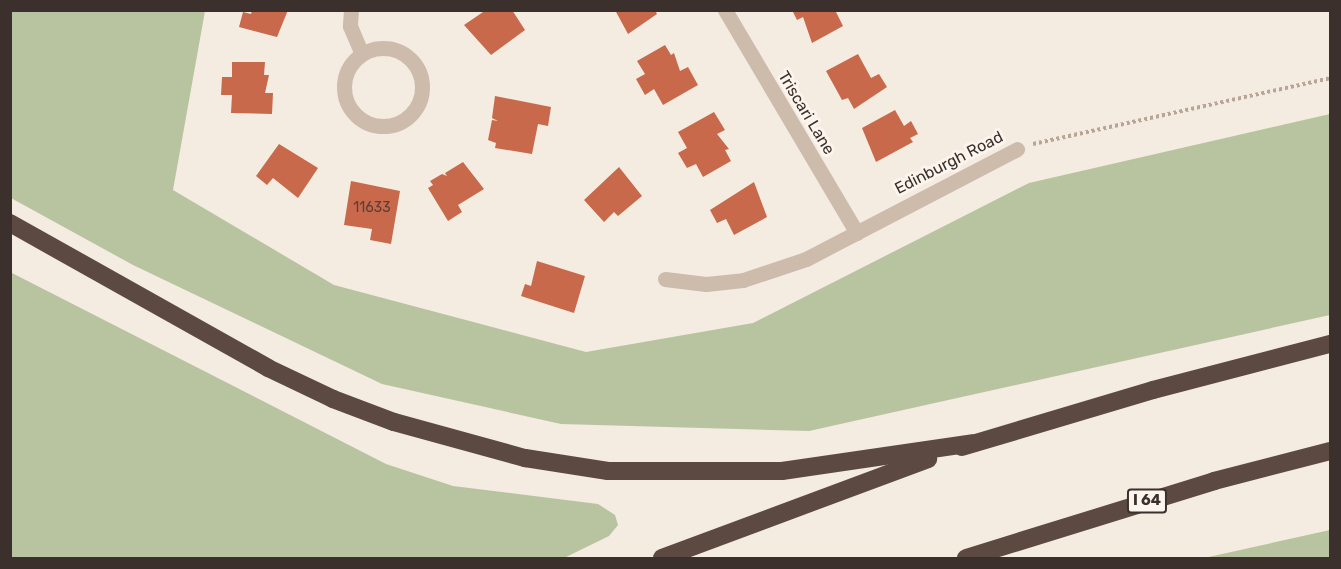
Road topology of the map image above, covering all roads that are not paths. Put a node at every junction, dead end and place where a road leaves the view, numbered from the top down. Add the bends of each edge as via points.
1 (351, 10) edge
2 (725, 10) edge
3 (362, 54) junction
4 (1017, 149) road end
5 (10, 223) edge
6 (857, 233) junction
7 (665, 279) dead end
8 (1330, 344) edge
9 (973, 443) junction
10 (1330, 451) edge
11 (662, 558) edge
12 (966, 558) edge

1 - 3 street via 350,26
2 - 6 street, Triscari Lane
3 - 3 street via 346,74 344,86 351,110 360,118 384,126 408,116 421,94 418,69 410,58 393,49 374,49
4 - 6 street, Edinburgh Road via 970,170
5 - 9 highway via 258,362 333,399 394,422 525,458 608,471 770,471
6 - 7 street, Edinburgh Road via 806,259 743,280 706,284
8 - 9 highway
9 - 11 highway
10 - 12 highway, I 64 via 1203,484

